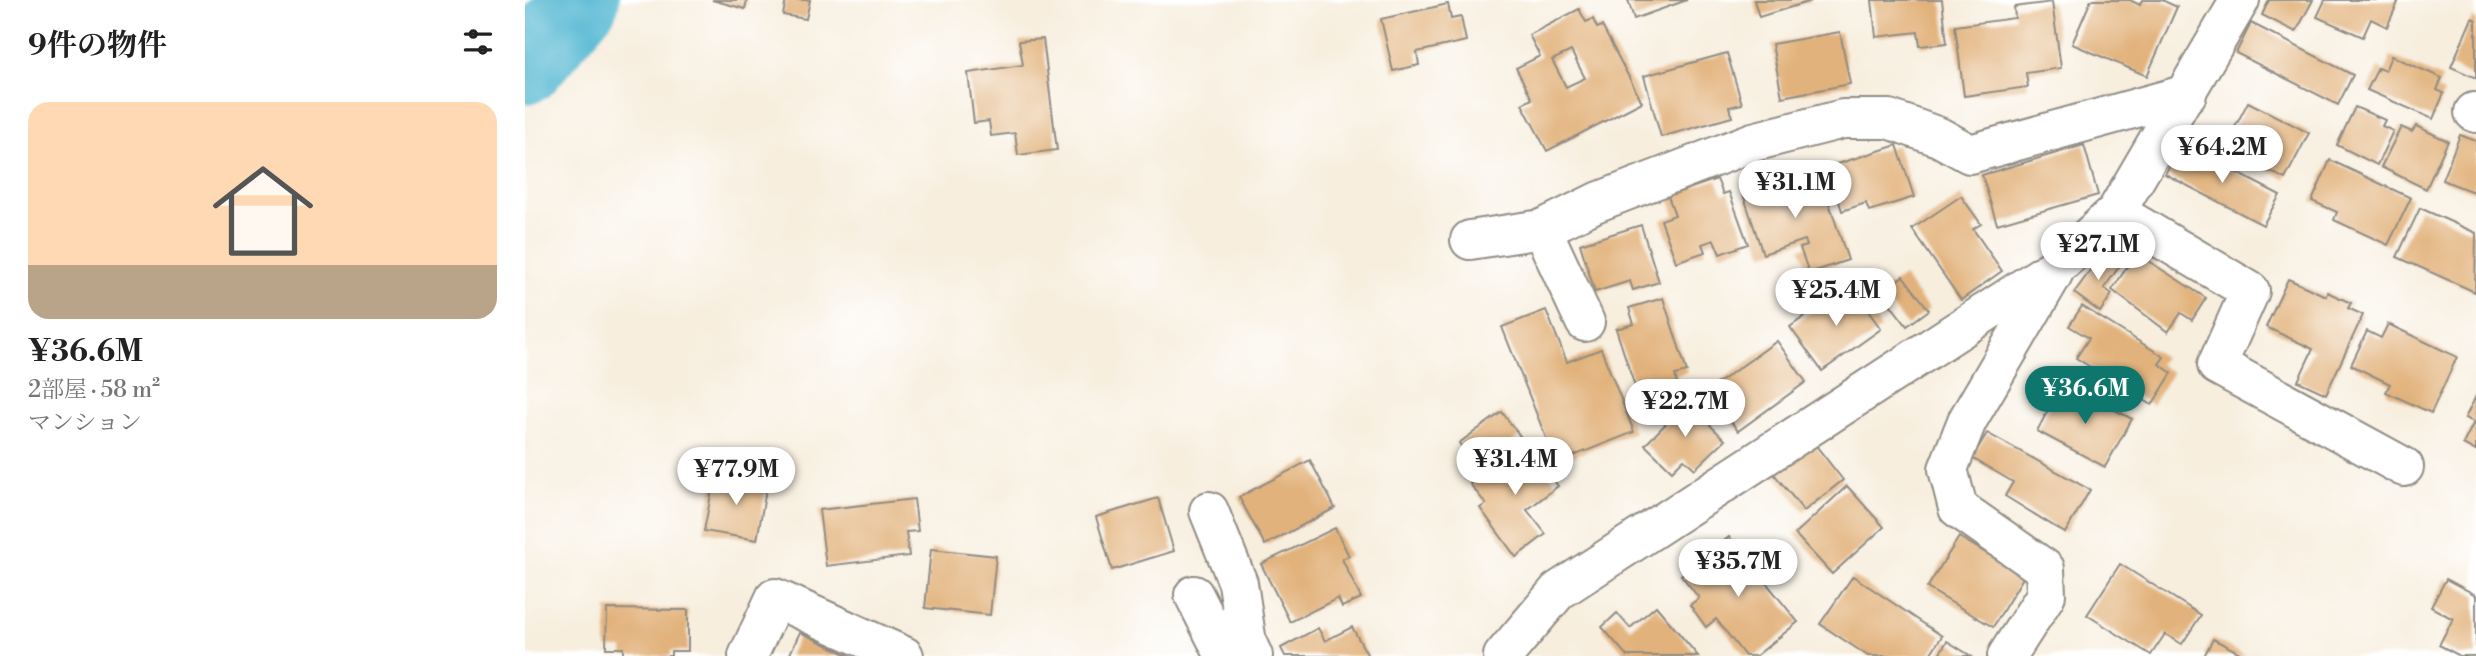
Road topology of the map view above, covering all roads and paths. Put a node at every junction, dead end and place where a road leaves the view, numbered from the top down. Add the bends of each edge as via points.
1 (2240, 0) edge
2 (2187, 94) junction
3 (2116, 212) junction
4 (1542, 229) junction
5 (1470, 240) dead end
6 (2057, 266) junction
7 (1585, 322) dead end
8 (2404, 467) dead end
9 (1209, 511) dead end
10 (1194, 595) dead end
11 (748, 656) edge
12 (904, 656) edge
13 (1225, 656) edge
14 (1253, 656) edge
15 (1503, 656) edge
16 (2007, 656) edge

1 - 2 street
2 - 3 street
2 - 4 street via 1970,154 1889,119 1843,119 1753,142 1595,203
3 - 6 street
3 - 8 street via 2250,291 2217,365
4 - 5 street
4 - 7 street
6 - 15 street via 1558,591
6 - 16 street via 1967,421 1948,469 1958,508 2045,569 2046,595
9 - 14 street via 1238,583
10 - 13 street
11 - 12 street via 775,598

